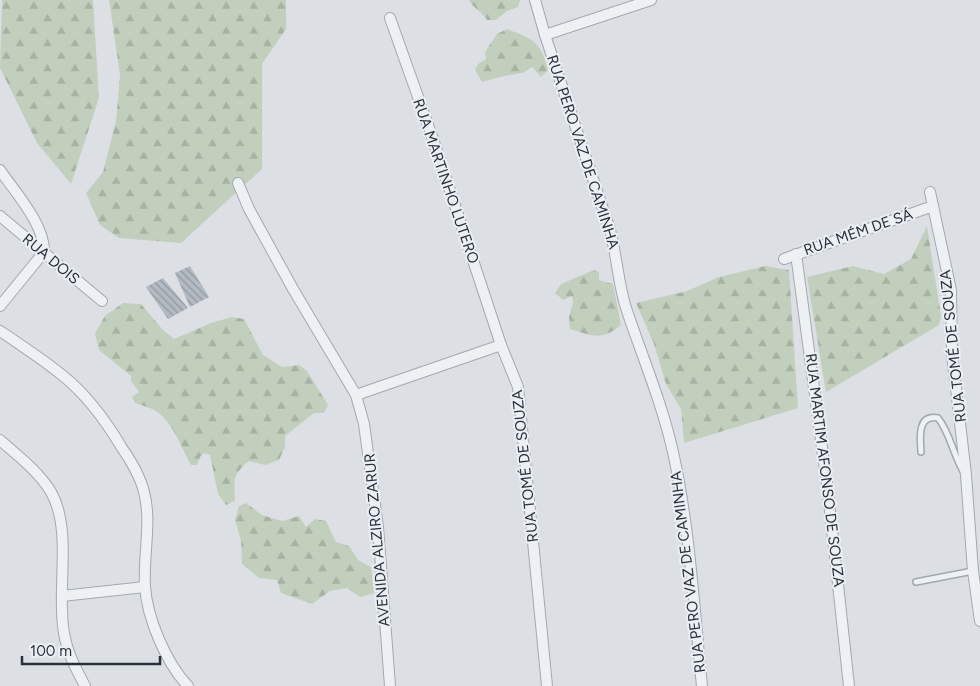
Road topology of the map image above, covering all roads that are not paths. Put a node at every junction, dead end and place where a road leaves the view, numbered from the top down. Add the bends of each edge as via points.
1 (535, 0) edge
2 (651, 0) edge
3 (390, 18) dead end
4 (545, 35) junction
5 (0, 170) edge
6 (238, 183) dead end
7 (930, 192) dead end
8 (932, 206) junction
9 (0, 216) edge
10 (44, 252) junction
11 (796, 254) junction
12 (784, 259) dead end
13 (102, 301) dead end
14 (0, 306) edge
15 (0, 331) edge
16 (501, 345) junction
17 (356, 395) junction
18 (0, 440) edge
19 (921, 452) dead end
20 (966, 475) junction
21 (973, 571) junction
22 (916, 582) dead end
23 (145, 587) junction
24 (62, 596) junction
25 (980, 621) edge
26 (85, 686) edge
27 (188, 686) edge
28 (390, 686) edge
29 (547, 686) edge
30 (702, 686) edge
31 (849, 686) edge

1 - 4 street, RUA PERO VAZ DE CAMINHA
2 - 4 street
3 - 16 street, RUA MARTINHO LUTERO
4 - 30 street, RUA PERO VAZ DE CAMINHA via 610,230 625,306 658,397 673,453 686,532
5 - 10 street via 37,224 43,236
6 - 17 street via 249,210
7 - 8 street, RUA TOMÉ DE SOUZA
8 - 11 street, RUA MÉM DE SÁ
8 - 20 street, RUA TOMÉ DE SOUZA via 951,290 952,354
9 - 10 street, RUA DOIS
10 - 13 street, RUA DOIS
10 - 14 street
11 - 12 street, RUA MÉM DE SÁ
11 - 31 street, RUA MARTIM AFONSO DE SOUZA via 828,492
15 - 23 street via 62,375 80,392 95,408 136,469 144,492 147,520
16 - 17 street
16 - 29 street, RUA TOMÉ DE SOUZA via 518,387
17 - 28 street, AVENIDA ALZIRO ZARUR via 364,424 378,527
18 - 24 street via 38,475 51,493 61,534
19 - 20 lane via 922,425 927,419 938,418
20 - 21 street, RUA TOMÉ DE SOUZA
21 - 22 lane
21 - 25 street, RUA TOMÉ DE SOUZA
23 - 24 street
23 - 27 street via 159,638
24 - 26 street via 64,634

